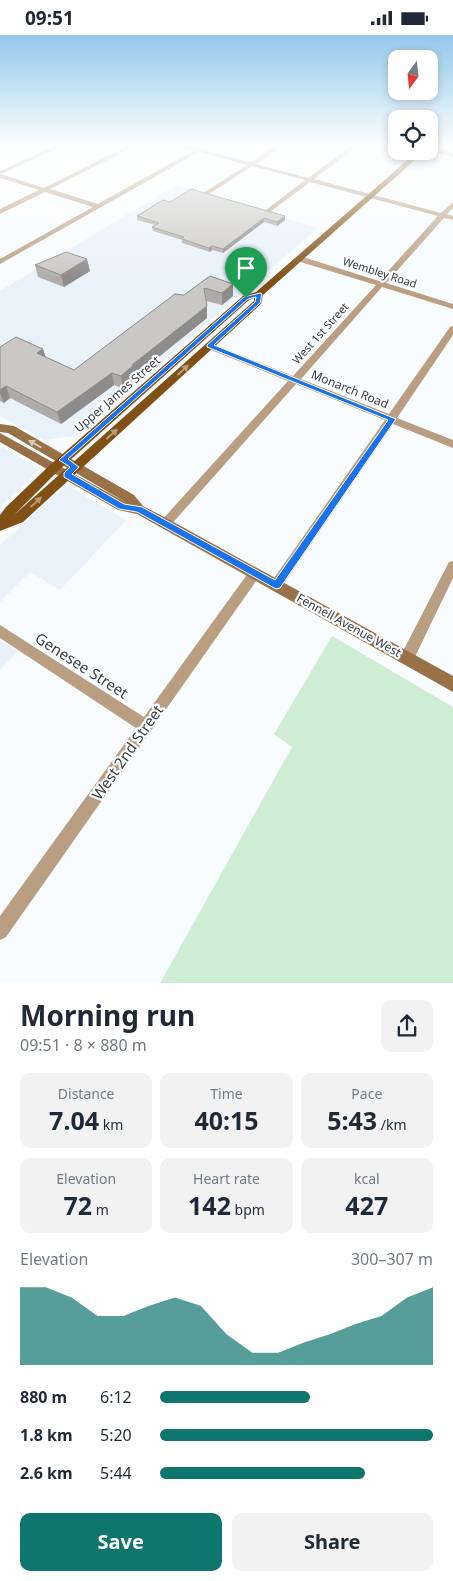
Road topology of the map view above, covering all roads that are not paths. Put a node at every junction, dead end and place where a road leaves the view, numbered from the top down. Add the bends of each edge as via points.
1 (44, 190) joint
2 (125, 190) edge
3 (211, 190) edge
4 (295, 190) edge
5 (346, 190) edge
6 (378, 190) edge
7 (207, 193) edge
8 (371, 197) junction
9 (453, 204) edge
10 (97, 206) junction
11 (268, 211) edge
12 (0, 212) edge
13 (443, 216) junction
14 (453, 218) edge
15 (300, 259) junction
16 (0, 262) edge
17 (380, 283) junction
18 (260, 294) junction
19 (453, 307) edge
20 (453, 329) edge
21 (210, 346) junction
22 (294, 379) junction
23 (392, 419) junction
24 (0, 428) edge
25 (0, 437) edge
26 (453, 443) edge
27 (65, 467) junction
28 (166, 524) junction
29 (1, 525) edge
30 (453, 566) edge
31 (255, 573) junction
32 (276, 585) junction
33 (0, 631) edge
34 (407, 658) junction
35 (453, 684) edge
36 (145, 726) junction
37 (0, 931) edge

1 - 10 street
1 - 12 street
2 - 10 street
3 - 7 street
4 - 11 street
5 - 8 street
6 - 8 main road, Upper James Street
8 - 13 street
8 - 15 main road, Upper James Street
9 - 13 street, West 1st Street
10 - 16 street
13 - 14 street
13 - 17 street, West 1st Street
15 - 17 street, Wembley Road
15 - 18 main road, Upper James Street
17 - 19 street, Wembley Road
17 - 22 street, West 1st Street
18 - 21 main road, Upper James Street via 258,302
18 - 27 main road, Upper James Street via 246,298
20 - 23 street
21 - 22 street, Monarch Road
27 -> 21 main road, Upper James Street
22 - 23 street, Monarch Road
22 - 28 street, West 1st Street
23 - 26 street, Monarch Road
23 - 32 street
27 -> 24 main road via 10,429
25 - 27 main road
27 - 28 main road, Fennell Avenue West via 122,507 139,509
27 - 29 main road, Upper James Street via 19,518
28 - 31 main road, Fennell Avenue West
30 - 34 street
31 - 32 main road, Fennell Avenue West
31 - 36 street, West 2nd Street
32 - 34 main road, Fennell Avenue West
33 - 36 street, Genesee Street
34 - 35 main road, Fennell Avenue West
36 - 37 street, West 2nd Street

